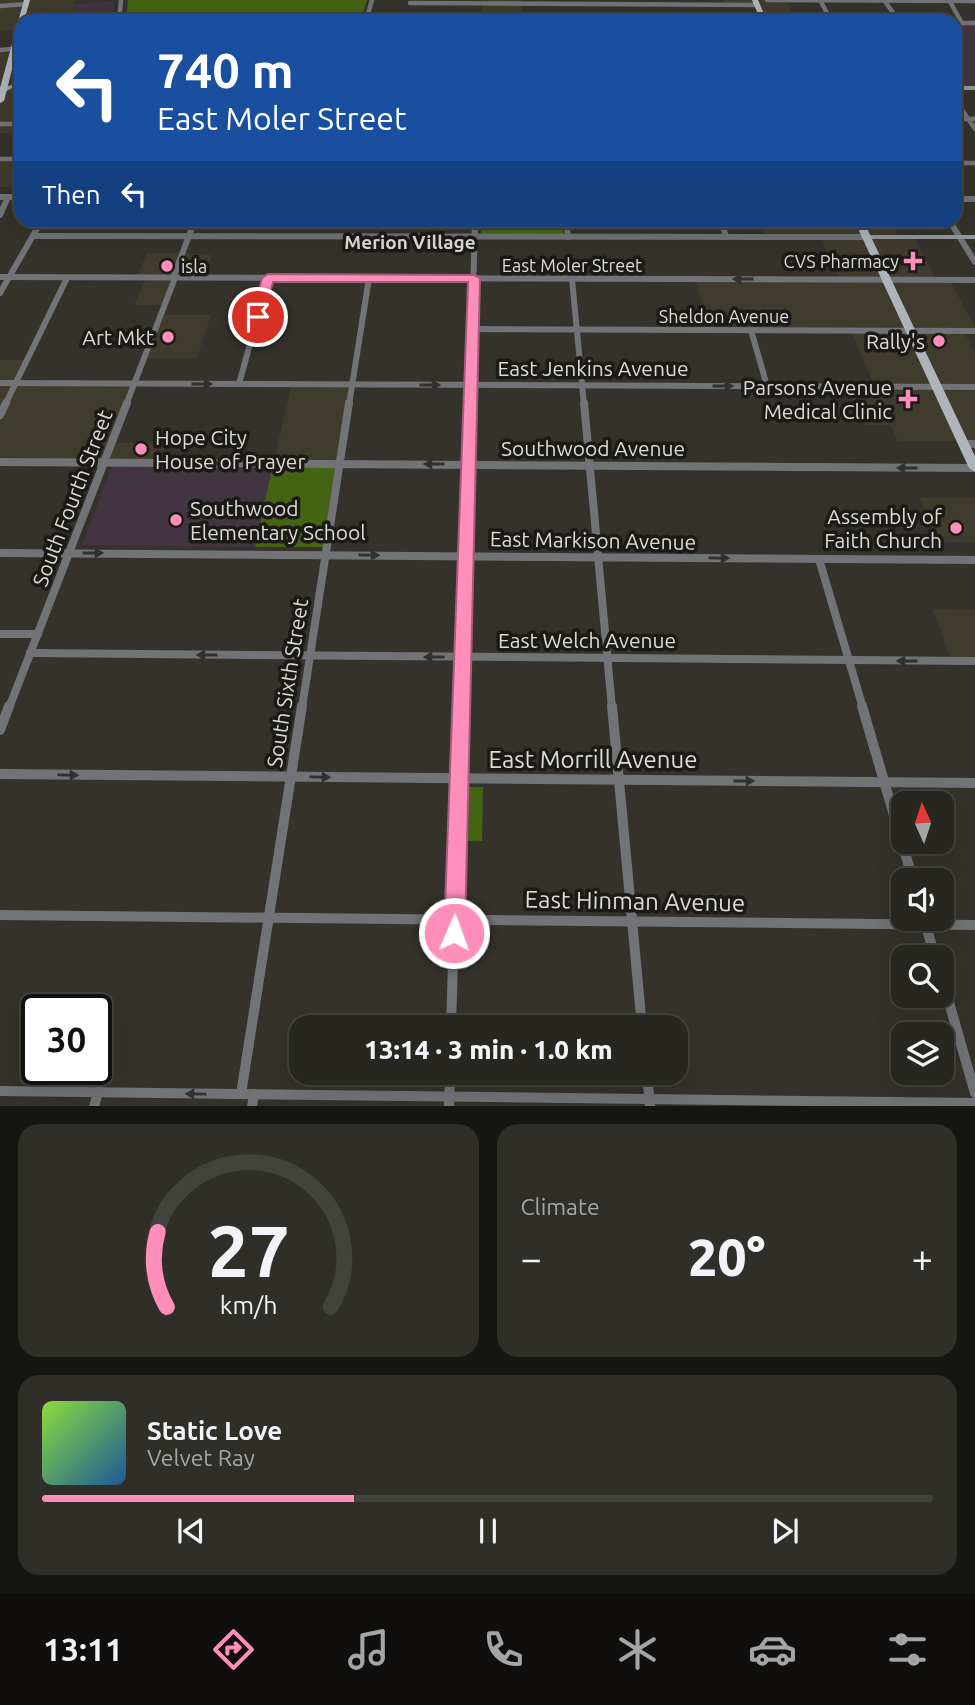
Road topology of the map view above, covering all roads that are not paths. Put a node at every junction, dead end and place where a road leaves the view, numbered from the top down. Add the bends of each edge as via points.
1 (767, 0) edge
2 (820, 0) edge
3 (884, 0) edge
4 (949, 0) edge
5 (975, 1) edge
6 (26, 2) edge
7 (521, 2) edge
8 (410, 3) dead end
9 (673, 3) edge
10 (756, 3) edge
11 (0, 6) edge
12 (827, 13) dead end
13 (962, 23) edge
14 (975, 23) edge
15 (14, 58) edge
16 (1, 92) edge
17 (0, 101) edge
18 (962, 110) edge
19 (962, 119) edge
20 (968, 119) junction
21 (975, 119) edge
22 (975, 129) edge
23 (0, 197) edge
24 (8, 197) junction
25 (14, 197) edge
26 (0, 215) edge
27 (38, 228) edge
28 (191, 228) edge
29 (475, 228) edge
30 (567, 228) edge
31 (723, 228) edge
32 (861, 228) edge
33 (954, 228) edge
34 (33, 236) junction
35 (188, 237) junction
36 (475, 237) junction
37 (568, 237) junction
38 (726, 237) junction
39 (865, 237) junction
40 (960, 237) junction
41 (975, 237) edge
42 (975, 262) edge
43 (0, 277) edge
44 (8, 277) junction
45 (67, 278) junction
46 (174, 278) junction
47 (268, 278) junction
48 (369, 278) junction
49 (474, 278) junction
50 (572, 279) junction
51 (885, 279) junction
52 (975, 280) edge
53 (0, 293) edge
54 (472, 329) junction
55 (576, 330) junction
56 (751, 330) junction
57 (909, 330) junction
58 (975, 331) edge
59 (0, 383) edge
60 (16, 383) junction
61 (134, 384) junction
62 (239, 384) junction
63 (353, 384) junction
64 (471, 385) junction
65 (581, 385) junction
66 (767, 386) junction
67 (936, 386) junction
68 (975, 387) edge
69 (0, 415) edge
70 (969, 444) edge
71 (0, 462) edge
72 (104, 462) junction
73 (341, 464) junction
74 (469, 465) junction
75 (589, 466) junction
76 (975, 468) edge
77 (0, 553) edge
78 (69, 553) junction
79 (327, 555) junction
80 (467, 556) junction
81 (597, 557) junction
82 (822, 559) junction
83 (975, 560) edge
84 (0, 634) edge
85 (38, 634) junction
86 (30, 653) junction
87 (311, 656) junction
88 (464, 657) junction
89 (607, 658) junction
90 (848, 660) junction
91 (975, 661) edge
92 (0, 730) edge
93 (0, 774) edge
94 (291, 777) junction
95 (460, 779) junction
96 (618, 780) junction
97 (884, 782) junction
98 (975, 783) edge
99 (909, 868) edge
100 (0, 915) edge
101 (270, 918) junction
102 (455, 920) junction
103 (631, 922) junction
104 (891, 922) edge
105 (954, 924) edge
106 (975, 925) edge
107 (951, 1008) edge
108 (452, 1015) edge
109 (641, 1015) edge
110 (648, 1085) edge
111 (0, 1091) edge
112 (98, 1092) junction
113 (975, 1093) edge
114 (249, 1098) edge
115 (449, 1102) edge
116 (650, 1103) edge
117 (975, 1103) edge
118 (94, 1106) edge

1 - 2 street
2 - 3 street
2 - 12 street
3 - 4 street
4 - 5 street
6 - 11 street
7 - 8 street
7 - 9 street
9 - 10 street
13 - 14 street
15 - 16 main road
16 - 17 main road
18 - 20 street
19 - 20 street
20 - 21 street
20 - 22 street
23 - 24 street
24 - 25 street
24 - 26 street
27 - 34 street
28 - 35 street, South Fourth Street
29 - 36 street
30 - 37 street
31 - 38 street
32 - 39 main road
33 - 40 street
34 - 35 street
34 - 44 street
35 - 36 street
35 - 46 street, South Fourth Street
36 - 37 street
36 - 49 street
37 - 38 street
38 - 39 street
39 - 40 main road
39 - 51 main road
40 - 41 main road
40 - 42 street
43 - 44 street, East Moler Street
44 - 45 street, East Moler Street
44 - 53 street
45 - 46 street, East Moler Street
45 - 60 street
46 - 47 street, East Moler Street
46 - 61 street, South Fourth Street
47 - 48 street, East Moler Street
47 - 62 street
48 - 49 street, East Moler Street
48 - 63 street, South Sixth Street
49 - 50 street, East Moler Street
49 - 54 street
51 -> 50 street, East Moler Street
50 - 55 street
51 - 52 street, East Moler Street
51 - 57 main road
54 - 55 street, Sheldon Avenue
54 - 64 street
55 - 56 street, Sheldon Avenue
55 - 65 street
56 - 57 street, Sheldon Avenue
56 - 66 street
57 - 58 street, Sheldon Avenue
57 - 67 main road
59 - 60 street, East Jenkins Avenue
60 - 61 street, East Jenkins Avenue
60 - 69 street
61 -> 62 street, East Jenkins Avenue
61 - 72 street, South Fourth Street
62 - 63 street, East Jenkins Avenue
63 -> 64 street, East Jenkins Avenue
63 - 73 street, South Sixth Street
64 - 65 street, East Jenkins Avenue
64 - 74 street
65 -> 66 street, East Jenkins Avenue
65 - 75 street
66 - 67 street, East Jenkins Avenue
67 - 68 street, East Jenkins Avenue
67 - 70 main road
70 - 76 main road
71 - 72 street, Southwood Avenue
72 - 73 street, Southwood Avenue
72 - 78 street, South Fourth Street
74 -> 73 street, Southwood Avenue
73 - 79 street, South Sixth Street
74 - 75 street, Southwood Avenue
74 - 80 street
76 -> 75 street, Southwood Avenue
75 - 81 street
77 - 78 street, East Markison Avenue
78 -> 79 street, East Markison Avenue
78 - 85 street, South Fourth Street
79 -> 80 street, East Markison Avenue
79 - 87 street, South Sixth Street
80 - 81 street, East Markison Avenue
80 - 88 street
81 -> 82 street, East Markison Avenue
81 - 89 street
82 - 83 street, East Markison Avenue
82 - 90 street
84 - 85 street
85 - 86 street, South Fourth Street
87 -> 86 street, East Welch Avenue
86 - 92 street, South Fourth Street
88 -> 87 street, East Welch Avenue
87 - 94 street, South Sixth Street
88 - 89 street, East Welch Avenue
88 - 95 street
89 - 90 street, East Welch Avenue
89 - 96 street
91 -> 90 street, East Welch Avenue
90 - 97 street
93 -> 94 street, East Morrill Avenue
94 -> 95 street, East Morrill Avenue
94 - 101 street, South Sixth Street
95 - 96 street, East Morrill Avenue
95 - 102 street
96 -> 97 street, East Morrill Avenue
96 - 103 street
97 - 98 street, East Morrill Avenue
97 - 99 street
100 - 101 street, East Hinman Avenue
101 - 102 street, East Hinman Avenue
101 - 114 street, South Sixth Street
102 - 103 street, East Hinman Avenue
102 - 108 street
103 - 104 street, East Hinman Avenue
103 - 109 street
105 - 106 street, East Hinman Avenue
107 - 113 street
110 - 116 street
111 - 112 street
114 -> 112 street
112 - 118 street
114 - 115 street
115 - 116 street
116 - 117 street

